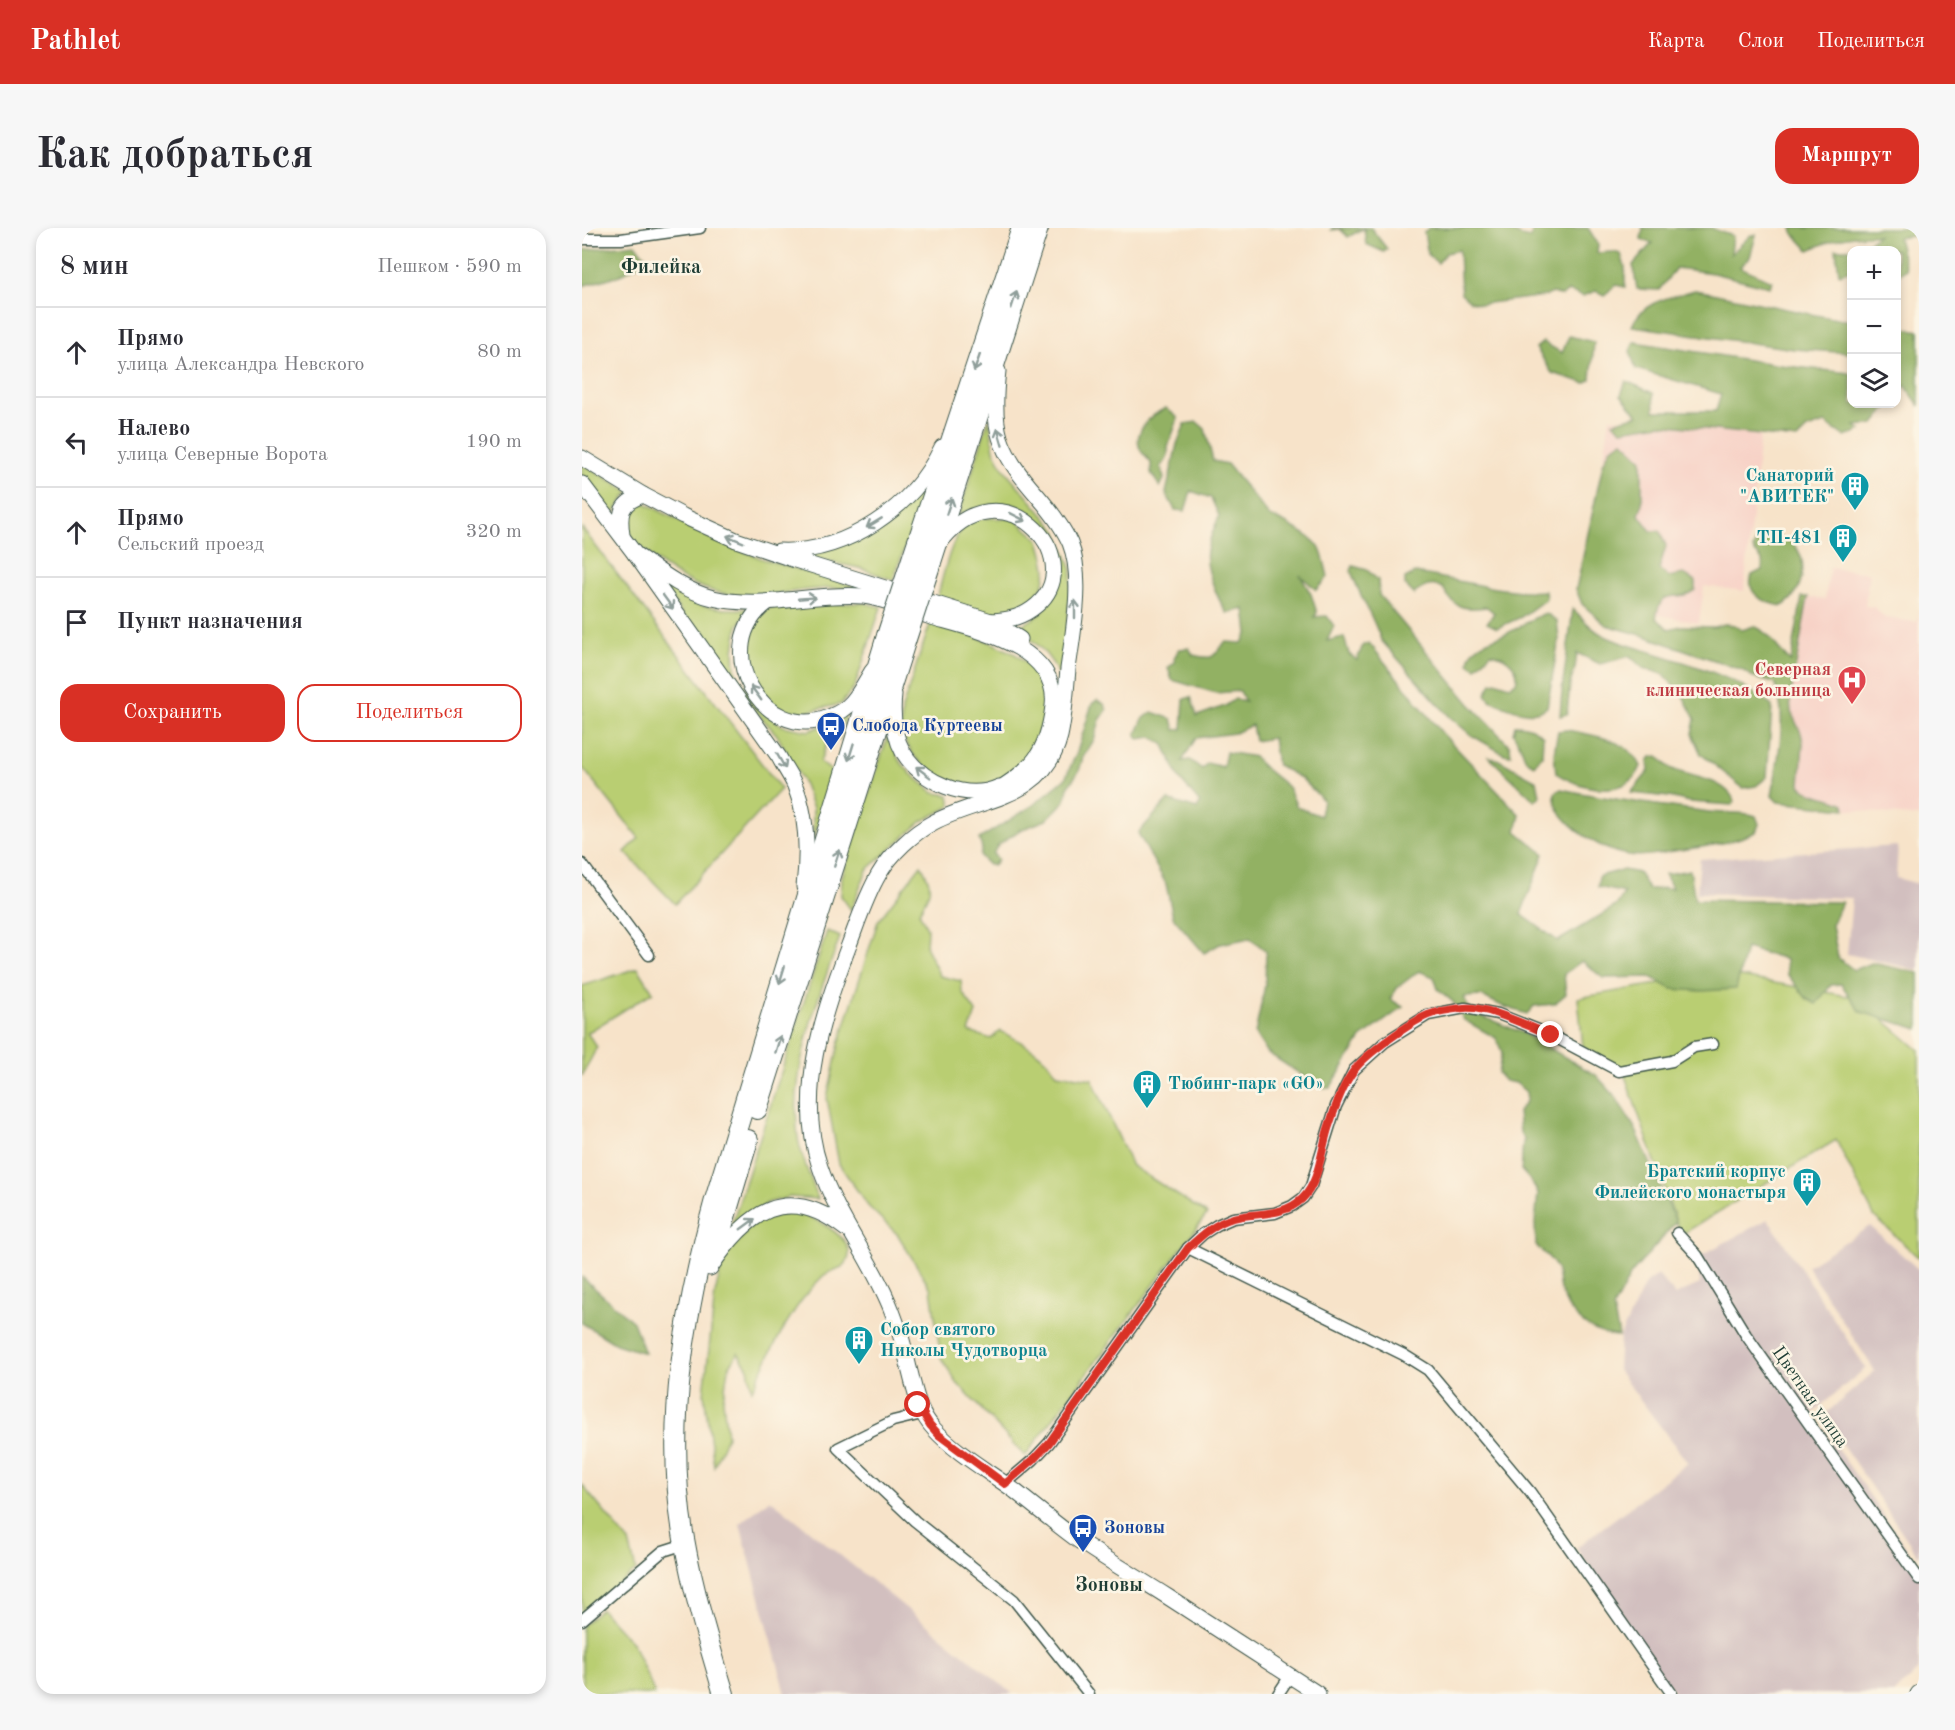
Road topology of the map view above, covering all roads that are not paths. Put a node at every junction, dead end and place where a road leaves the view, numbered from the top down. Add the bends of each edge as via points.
1 (700, 228) edge
2 (1022, 228) edge
3 (1038, 228) edge
4 (582, 239) edge
5 (1004, 332) junction
6 (967, 393) junction
7 (582, 458) edge
8 (582, 484) edge
9 (643, 495) junction
10 (621, 536) junction
11 (761, 549) junction
12 (635, 554) junction
13 (926, 556) junction
14 (768, 602) junction
15 (991, 621) junction
16 (889, 661) junction
17 (1064, 713) junction
18 (1017, 778) junction
19 (965, 810) junction
20 (582, 864) edge
21 (800, 920) junction
22 (649, 955) dead end
23 (1713, 1044) dead end
24 (1677, 1233) dead end
25 (852, 1234) junction
26 (1188, 1248) junction
27 (710, 1268) junction
28 (922, 1414) junction
29 (1005, 1484) junction
30 (685, 1544) junction
31 (1919, 1579) edge
32 (582, 1620) edge
33 (1290, 1676) junction
34 (724, 1694) edge
35 (734, 1694) edge
36 (1089, 1694) edge
37 (1278, 1694) edge
38 (1318, 1694) edge
39 (1672, 1694) edge

1 - 4 street via 621,239
2 -> 6 highway
5 -> 3 highway
13 -> 5 highway
17 -> 5 street via 1075,620 1076,564 1061,525 1022,478 1001,444 996,390
6 -> 11 street via 936,460 921,482 892,511 852,536 830,544 798,551
6 - 13 highway
7 - 9 street
8 - 10 street
9 - 10 street via 623,507
11 -> 9 street
10 - 12 street
11 - 15 street
12 - 14 street via 691,591 733,601
12 -> 21 street via 762,731 795,786 807,850
13 -> 15 street via 952,530 985,512 1015,514 1034,528 1053,562 1050,589 1027,614
13 - 16 highway, bridge
16 -> 14 street via 852,702 833,715 808,722 777,714 753,690 740,653 747,624
14 -> 18 street via 866,596 1005,640 1027,653 1049,679 1053,700 1050,728 1043,746 1032,765
15 - 17 street via 1034,649 1049,667 1059,686
18 -> 16 street via 976,794 939,783 919,770 903,751 894,726
16 -> 21 highway
27 -> 16 highway
17 - 19 street via 1059,741 1048,764 1030,783
18 - 19 street
19 - 25 street via 932,823 905,843 882,869 871,887 822,1025 812,1074 812,1138 820,1169
20 - 22 street
21 -> 30 highway via 715,1200 689,1309 676,1437
23 - 26 street via 1694,1047 1672,1061 1619,1071 1551,1035 1498,1014 1466,1008 1428,1015 1385,1042 1354,1070 1303,1198 1275,1213 1233,1218 1203,1234
24 - 31 street, Цветная улица via 1697,1255 1746,1335
27 -> 25 street via 746,1223 782,1207 798,1205 820,1211
25 - 28 street via 890,1305
26 - 29 street via 1049,1443
26 - 39 street via 1428,1370 1530,1492
27 - 35 highway via 700,1307 689,1392 689,1499 699,1559
28 - 29 street via 939,1435
28 - 36 street via 893,1421 838,1448 915,1521 1014,1600
29 - 33 street via 1075,1538
30 - 32 street via 663,1551
30 - 34 highway
33 - 37 street
33 - 38 street

